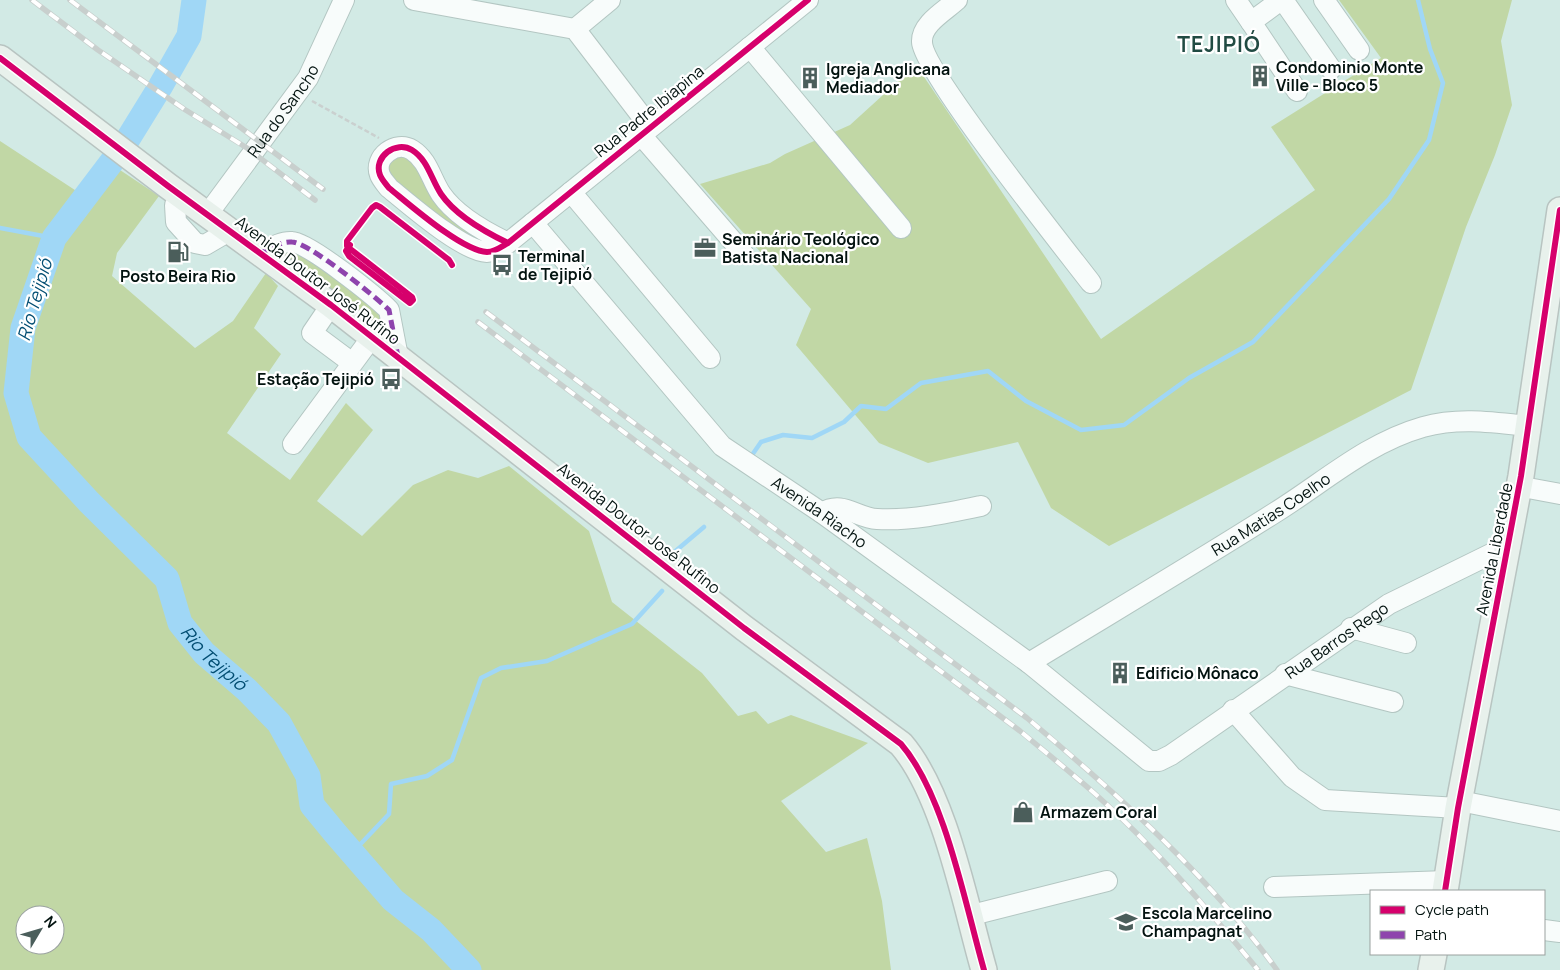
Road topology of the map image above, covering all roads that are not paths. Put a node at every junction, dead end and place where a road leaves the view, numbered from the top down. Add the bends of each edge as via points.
1 (344, 0) edge
2 (610, 0) edge
3 (808, 0) edge
4 (957, 0) edge
5 (1236, 0) edge
6 (1282, 0) edge
7 (1324, 0) edge
8 (425, 1) edge
9 (1252, 22) junction
10 (575, 29) junction
11 (750, 46) junction
12 (1359, 50) dead end
13 (0, 58) edge
14 (1331, 69) dead end
15 (1297, 91) dead end
16 (645, 131) junction
17 (175, 191) junction
18 (571, 192) junction
19 (1560, 210) edge
20 (208, 214) junction
21 (533, 222) junction
22 (901, 228) dead end
23 (229, 231) junction
24 (508, 243) junction
25 (259, 254) junction
26 (743, 254) dead end
27 (1557, 261) edge
28 (1091, 283) dead end
29 (331, 305) junction
30 (372, 337) junction
31 (398, 358) junction
32 (710, 358) dead end
33 (351, 362) junction
34 (1528, 426) junction
35 (293, 444) dead end
36 (1520, 480) junction
37 (1560, 483) edge
38 (1560, 494) edge
39 (981, 506) dead end
40 (822, 513) junction
41 (1507, 546) junction
42 (1351, 628) junction
43 (1406, 643) dead end
44 (1029, 663) junction
45 (1285, 674) junction
46 (1393, 702) dead end
47 (1233, 710) junction
48 (1147, 760) joint
49 (1459, 804) junction
50 (1560, 821) edge
51 (1107, 881) dead end
52 (1446, 886) edge
53 (1274, 887) dead end
54 (968, 916) junction
55 (1545, 930) edge
56 (1560, 932) edge
57 (1434, 955) edge
58 (984, 970) edge
59 (1431, 970) edge

1 - 20 street, Rua do Sancho via 316,63
2 - 10 street
3 - 11 street, Rua Padre Ibiapina
4 - 28 street via 926,26 922,42 926,55 947,92
5 - 9 street
6 - 9 street
6 - 14 street
7 - 12 street
8 - 10 street
9 - 15 street
10 - 16 street
11 - 16 street, Rua Padre Ibiapina
11 - 22 street
13 - 17 main road, Avenida Doutor José Rufino
16 - 18 street, Rua Padre Ibiapina
16 - 26 street
17 - 20 main road, Avenida Doutor José Rufino
17 - 23 street via 176,222 195,243 205,245
18 - 21 street, Rua Padre Ibiapina
18 - 32 street
19 - 27 main road, Avenida Liberdade
20 - 23 main road, Avenida Doutor José Rufino
21 - 24 street, Rua Padre Ibiapina
21 - 40 street, Avenida Riacho via 711,435 736,457
23 - 25 main road, Avenida Doutor José Rufino
24 - 24 street, Rua Padre Ibiapina via 484,252 467,246 389,188 380,175 379,167 386,152 394,146 403,146 419,156 442,195 457,210 489,234
25 - 29 main road, Avenida Doutor José Rufino
25 - 31 street via 292,242 306,246 333,265 389,310
27 - 34 main road, Avenida Liberdade
29 - 30 main road, Avenida Doutor José Rufino
29 - 33 street via 312,332
30 - 31 main road, Avenida Doutor José Rufino
30 - 33 street
31 - 54 main road, Avenida Doutor José Rufino via 744,628 901,744 916,764 933,800 948,841
33 - 35 street
34 - 36 main road, Avenida Liberdade
34 - 44 street, Rua Matias Coelho via 1472,420 1439,423 1384,442 1354,457 1296,500
36 - 37 street
36 - 38 street via 1528,488
36 - 41 main road, Avenida Liberdade
39 - 40 street via 888,519 875,519 840,507
40 - 44 street, Avenida Riacho
41 - 42 street, Rua Barros Rego via 1428,583
41 - 49 main road, Avenida Liberdade
42 - 43 street
42 - 45 street, Rua Barros Rego
44 - 48 street, Avenida Riacho
45 - 46 street
45 - 47 street, Rua Barros Rego
47 - 48 street, Rua Barros Rego via 1171,755 1155,762
47 - 49 street via 1292,777 1324,800
49 - 50 street
49 - 52 main road, Avenida Liberdade
51 - 54 street
52 - 53 street
54 - 58 main road, Avenida Doutor José Rufino
55 - 56 street
57 - 59 main road

